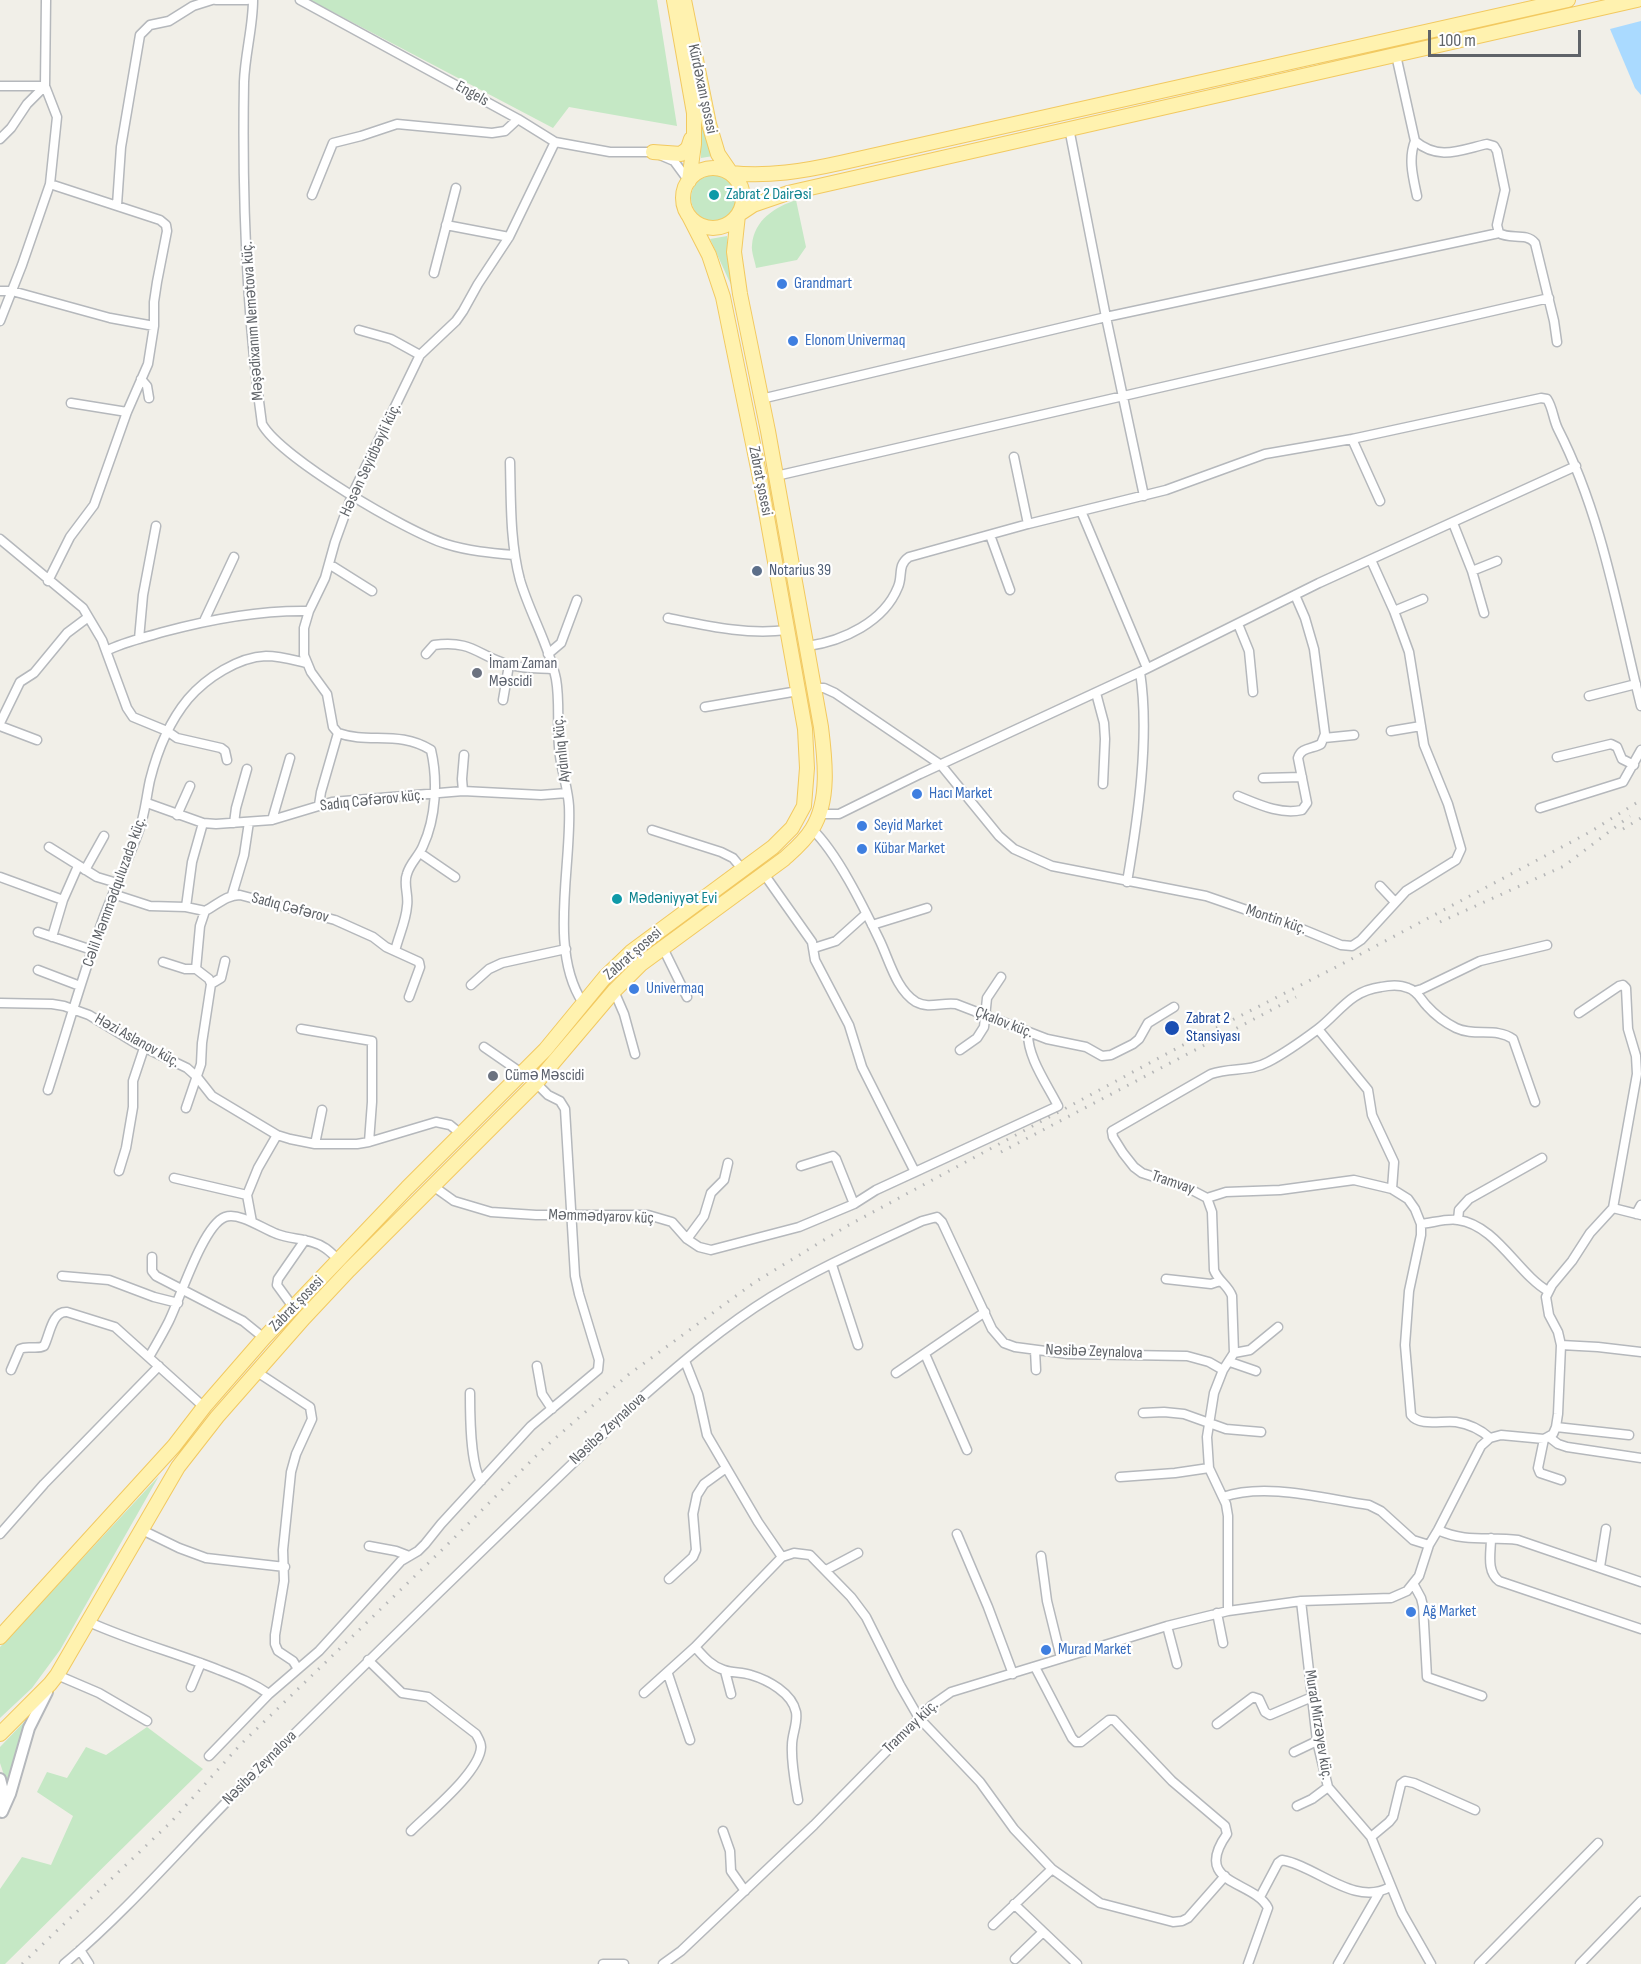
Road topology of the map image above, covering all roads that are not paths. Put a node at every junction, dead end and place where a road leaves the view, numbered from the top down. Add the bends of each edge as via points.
1 (46, 0) edge
2 (208, 0) edge
3 (247, 0) edge
4 (253, 0) edge
5 (300, 0) edge
6 (674, 0) edge
7 (684, 0) edge
8 (1568, 0) edge
9 (1637, 0) edge
10 (1396, 55) junction
11 (0, 86) edge
12 (45, 86) junction
13 (518, 119) junction
14 (694, 128) junction
15 (1069, 128) junction
16 (0, 139) edge
17 (1415, 141) junction
18 (555, 142) junction
19 (653, 152) junction
20 (731, 173) junction
21 (689, 181) junction
22 (50, 184) junction
23 (456, 188) dead end
24 (312, 195) dead end
25 (1417, 196) dead end
26 (117, 205) junction
27 (738, 215) junction
28 (689, 216) junction
29 (446, 225) junction
30 (1499, 233) junction
31 (509, 237) junction
32 (434, 273) dead end
33 (0, 291) edge
34 (12, 291) junction
35 (1549, 298) junction
36 (1106, 317) junction
37 (0, 321) edge
38 (154, 326) junction
39 (359, 330) dead end
40 (1557, 342) dead end
41 (420, 355) junction
42 (141, 379) junction
43 (1122, 395) junction
44 (149, 398) dead end
45 (761, 399) junction
46 (72, 403) dead end
47 (127, 412) junction
48 (1352, 439) junction
49 (1014, 457) dead end
50 (510, 462) dead end
51 (1576, 466) junction
52 (776, 476) junction
53 (352, 495) junction
54 (1144, 496) junction
55 (1380, 501) dead end
56 (1081, 511) junction
57 (1453, 523) junction
58 (1028, 524) junction
59 (156, 526) dead end
60 (990, 535) junction
61 (0, 539) edge
62 (514, 555) junction
63 (234, 557) dead end
64 (1371, 561) junction
65 (1497, 561) dead end
66 (329, 564) junction
67 (1472, 571) junction
68 (48, 581) junction
69 (1010, 590) dead end
70 (372, 591) dead end
71 (1295, 595) junction
72 (1423, 599) dead end
73 (577, 600) dead end
74 (309, 611) junction
75 (1395, 611) junction
76 (1484, 613) dead end
77 (87, 618) junction
78 (668, 618) dead end
79 (204, 621) junction
80 (1238, 624) junction
81 (787, 630) junction
82 (139, 639) junction
83 (808, 646) junction
84 (106, 651) junction
85 (426, 654) dead end
86 (549, 654) junction
87 (306, 663) junction
88 (510, 665) junction
89 (553, 669) junction
90 (1144, 670) junction
91 (1636, 684) junction
92 (815, 688) junction
93 (798, 691) junction
94 (1253, 692) dead end
95 (1096, 693) junction
96 (1589, 696) dead end
97 (503, 700) dead end
98 (1641, 706) edge
99 (705, 707) dead end
100 (0, 725) edge
101 (1420, 726) junction
102 (167, 731) junction
103 (1391, 731) dead end
104 (338, 733) junction
105 (1354, 735) dead end
106 (1324, 738) junction
107 (37, 740) dead end
108 (1641, 750) edge
109 (464, 755) dead end
110 (1557, 757) dead end
111 (290, 758) dead end
112 (227, 760) dead end
113 (940, 765) junction
114 (1634, 765) junction
115 (247, 769) dead end
116 (1263, 777) dead end
117 (1302, 777) junction
118 (1103, 784) dead end
119 (190, 786) dead end
120 (463, 791) junction
121 (567, 793) junction
122 (434, 795) junction
123 (1238, 796) dead end
124 (147, 803) junction
125 (319, 805) junction
126 (1540, 808) dead end
127 (819, 814) junction
128 (177, 815) junction
129 (272, 820) junction
130 (249, 822) junction
131 (202, 823) junction
132 (234, 823) junction
133 (812, 829) junction
134 (652, 830) dead end
135 (104, 836) dead end
136 (48, 847) dead end
137 (420, 854) junction
138 (82, 868) junction
139 (743, 870) junction
140 (764, 874) junction
141 (0, 877) edge
142 (455, 877) dead end
143 (1127, 882) junction
144 (117, 883) junction
145 (1380, 886) dead end
146 (113, 894) junction
147 (232, 895) junction
148 (63, 900) junction
149 (1395, 902) junction
150 (186, 908) junction
151 (927, 908) dead end
152 (205, 911) junction
153 (866, 914) junction
154 (872, 925) junction
155 (38, 932) dead end
156 (52, 937) junction
157 (1547, 945) dead end
158 (663, 948) junction
159 (814, 948) junction
160 (566, 949) junction
161 (92, 950) junction
162 (395, 951) junction
163 (225, 961) dead end
164 (163, 962) dead end
165 (196, 969) junction
166 (38, 970) dead end
167 (1001, 977) dead end
168 (211, 984) junction
169 (471, 985) dead end
170 (80, 986) junction
171 (614, 991) junction
172 (1415, 991) junction
173 (409, 997) dead end
174 (687, 997) dead end
175 (0, 1003) edge
176 (583, 1003) junction
177 (1174, 1007) dead end
178 (74, 1008) junction
179 (1579, 1013) dead end
180 (986, 1016) junction
181 (301, 1029) dead end
182 (1318, 1029) junction
183 (1028, 1032) junction
184 (484, 1047) dead end
185 (144, 1048) junction
186 (960, 1050) dead end
187 (635, 1054) dead end
188 (1639, 1063) edge
189 (523, 1074) junction
190 (198, 1077) junction
191 (536, 1083) junction
192 (48, 1090) dead end
193 (1535, 1102) dead end
194 (186, 1108) dead end
195 (322, 1110) dead end
196 (461, 1134) junction
197 (277, 1135) junction
198 (369, 1142) junction
199 (315, 1144) junction
200 (472, 1146) junction
201 (1542, 1158) dead end
202 (728, 1163) dead end
203 (801, 1166) dead end
204 (119, 1171) dead end
205 (915, 1172) junction
206 (174, 1178) dead end
207 (433, 1186) junction
208 (1392, 1189) junction
209 (247, 1195) junction
210 (1207, 1198) junction
211 (854, 1204) junction
212 (1641, 1204) edge
213 (1613, 1208) junction
214 (570, 1215) junction
215 (1638, 1215) edge
216 (1458, 1220) junction
217 (252, 1222) junction
218 (1421, 1224) junction
219 (687, 1239) junction
220 (305, 1240) junction
221 (152, 1257) dead end
222 (339, 1260) junction
223 (832, 1265) junction
224 (62, 1276) dead end
225 (1166, 1279) dead end
226 (1220, 1281) junction
227 (182, 1289) junction
228 (1548, 1292) junction
229 (178, 1303) junction
230 (293, 1307) junction
231 (986, 1312) junction
232 (1278, 1327) dead end
233 (264, 1338) junction
234 (858, 1345) dead end
235 (1561, 1345) junction
236 (1035, 1350) junction
237 (1641, 1352) edge
238 (925, 1354) junction
239 (149, 1357) junction
240 (1232, 1357) junction
241 (685, 1361) junction
242 (159, 1366) junction
243 (537, 1366) dead end
244 (11, 1370) dead end
245 (1036, 1370) dead end
246 (1223, 1370) junction
247 (1256, 1371) dead end
248 (257, 1372) junction
249 (896, 1373) dead end
250 (470, 1393) dead end
251 (204, 1407) junction
252 (552, 1409) junction
253 (1143, 1413) dead end
254 (1209, 1423) junction
255 (1556, 1427) junction
256 (1261, 1432) dead end
257 (1629, 1436) dead end
258 (1490, 1438) junction
259 (1546, 1438) junction
260 (967, 1450) dead end
261 (1641, 1458) edge
262 (726, 1468) junction
263 (1209, 1468) junction
264 (1120, 1477) dead end
265 (1561, 1480) dead end
266 (481, 1481) junction
267 (1223, 1497) junction
268 (140, 1529) junction
269 (1606, 1529) dead end
270 (1438, 1530) junction
271 (0, 1534) edge
272 (957, 1534) dead end
273 (1491, 1538) junction
274 (1429, 1545) junction
275 (369, 1546) dead end
276 (858, 1552) dead end
277 (409, 1556) junction
278 (1041, 1556) dead end
279 (782, 1557) junction
280 (285, 1567) junction
281 (1600, 1567) junction
282 (826, 1570) junction
283 (669, 1579) dead end
284 (1641, 1582) edge
285 (1414, 1585) junction
286 (1301, 1601) junction
287 (1228, 1611) junction
288 (1217, 1613) junction
289 (89, 1622) junction
290 (1167, 1626) junction
291 (1641, 1629) edge
292 (0, 1637) edge
293 (1223, 1643) dead end
294 (695, 1647) junction
295 (1061, 1659) junction
296 (368, 1660) junction
297 (201, 1663) junction
298 (1178, 1664) dead end
299 (1035, 1667) junction
300 (298, 1669) junction
301 (725, 1671) junction
302 (668, 1674) junction
303 (1013, 1674) junction
304 (54, 1680) junction
305 (191, 1687) dead end
306 (644, 1693) dead end
307 (269, 1694) junction
308 (731, 1694) dead end
309 (1482, 1696) dead end
310 (1312, 1697) junction
311 (919, 1718) junction
312 (147, 1721) dead end
313 (1218, 1724) dead end
314 (0, 1734) edge
315 (690, 1740) dead end
316 (1317, 1741) junction
317 (1294, 1752) dead end
318 (209, 1756) dead end
319 (0, 1779) edge
320 (1328, 1787) junction
321 (798, 1800) dead end
322 (1297, 1806) dead end
323 (1475, 1810) dead end
324 (1, 1814) edge
325 (411, 1831) dead end
326 (723, 1831) dead end
327 (1371, 1837) junction
328 (1598, 1843) dead end
329 (1052, 1869) junction
330 (1225, 1876) junction
331 (1390, 1887) junction
332 (745, 1891) junction
333 (1379, 1893) junction
334 (1260, 1897) junction
335 (1641, 1901) edge
336 (1014, 1905) junction
337 (993, 1925) dead end
338 (1043, 1932) junction
339 (81, 1950) junction
340 (1015, 1959) dead end
341 (64, 1964) edge
342 (89, 1964) edge
343 (603, 1964) edge
344 (624, 1964) edge
345 (663, 1964) edge
346 (1077, 1964) edge
347 (1248, 1964) edge
348 (1338, 1964) edge
349 (1431, 1964) edge
350 (1479, 1964) edge
351 (1580, 1964) edge

1 - 12 street
2 - 3 street
2 - 26 street via 169,21 150,25 140,35 121,147
4 - 53 street, Məşədixanım Nemətova küç. via 244,78 243,159 253,359 262,424 290,453
5 - 13 street, Engels
6 - 14 main road via 693,101
7 - 20 main road, Kürdəxanı şosesi via 709,124 718,154
8 - 20 main road via 824,167 766,175
9 - 10 main road
10 - 15 main road
10 - 17 street
11 - 12 street
12 - 16 street
12 - 22 street via 57,117
13 - 18 street, Engels
13 - 24 street via 505,131 492,133 397,124 337,140
14 - 19 main road via 685,152
14 - 21 main road
15 - 27 main road via 788,193 753,205
15 - 36 street
17 - 25 street via 1411,161
17 - 30 street via 1425,150 1444,154 1487,144 1494,146 1505,190 1497,225
18 - 19 street, Engels via 610,152
18 - 31 street, Həsən Seyidbəyli küç.
19 - 21 street via 674,161
20 - 21 main road via 713,168 695,174
20 - 27 main road via 743,197
21 - 28 main road via 683,198
22 - 26 street
22 - 34 street
23 - 29 street
26 - 38 street via 166,225
27 - 28 main road via 714,228
27 - 45 main road, Zabrat şosesi via 734,252 737,279
28 - 81 main road, Zabrat şosesi via 709,255 723,297
29 - 31 street
29 - 32 street
30 - 35 street via 1531,238 1535,243
30 - 36 street
31 - 41 street, Həsən Seyidbəyli küç. via 456,321
33 - 34 street
34 - 37 street
34 - 38 street
35 - 40 street
35 - 43 street
36 - 43 street
36 - 45 street
38 - 42 street
39 - 41 street via 391,339
41 - 53 street, Həsən Seyidbəyli küç.
42 - 44 street
42 - 47 street
43 - 52 street
43 - 54 street
45 - 52 main road, Zabrat şosesi
46 - 47 street
47 - 68 street via 94,505 70,537
48 - 51 street via 1542,398 1551,404
48 - 54 street via 1265,454
48 - 55 street
49 - 58 street
50 - 62 street, Aydınlıq küç.
51 - 57 street
51 - 91 street via 1607,565
52 - 83 main road, Zabrat şosesi
53 - 62 street, Məşədixanım Nemətova küç. via 436,541 467,550
53 - 66 street, Həsən Seyidbəyli küç.
54 - 56 street
56 - 58 street
56 - 90 street
57 - 64 street
57 - 67 street
58 - 60 street
59 - 82 street
60 - 69 street
60 - 83 street via 909,557 901,567 900,582 890,603 872,619 838,640
61 - 68 street
62 - 86 street, Aydınlıq küç.
63 - 79 street
64 - 71 street
64 - 75 street, Montin küç.
65 - 67 street
66 - 70 street
66 - 74 street, Həsən Seyidbəyli küç.
67 - 76 street
68 - 77 street via 74,599
71 - 80 street
71 - 106 street via 1314,649
72 - 75 street
73 - 86 street via 561,643
74 - 79 street via 276,610
74 - 87 street, Həsən Seyidbəyli küç. via 303,642
75 - 101 street, Montin küç. via 1413,668
77 - 84 street
77 - 100 street via 67,633 34,673 20,682
78 - 81 street via 739,631
79 - 82 street
80 - 90 street
80 - 94 street via 1250,651
81 - 93 main road, Zabrat şosesi
82 - 84 street
83 - 92 main road, Zabrat şosesi
84 - 102 street via 127,708 134,717
85 - 88 street via 434,645 451,642
86 - 89 street, Aydınlıq küç.
87 - 102 street, Cəlil Məmmədquluzadə küç. via 264,656 235,664 195,692
87 - 104 street, Həsən Seyidbəyli küç. via 327,694 333,727
88 - 89 street
88 - 97 street
89 - 121 street, Aydınlıq küç. via 561,770
90 - 95 street
90 - 143 street via 1144,738
91 - 96 street
91 - 98 street
92 - 113 street, Montin küç. via 835,693
92 - 127 main road, Zabrat şosesi via 824,754
93 - 99 street
93 - 139 main road, Zabrat şosesi via 807,746 804,806 785,837
95 - 113 street
95 - 118 street via 1104,723
100 - 107 street
101 - 103 street
101 - 149 street, Montin küç. via 1461,849 1456,860 1415,884
102 - 112 street via 191,743 221,748
102 - 124 street, Cəlil Məmmədquluzadə küç.
104 - 122 street via 391,737 431,750
104 - 125 street
105 - 106 street
106 - 117 street via 1318,746 1299,754
108 - 114 street
109 - 120 street
110 - 114 street via 1611,744 1617,747 1622,759
111 - 129 street
113 - 127 street via 839,814
113 - 143 street, Montin küç. via 999,837 1014,849 1053,866
114 - 126 street via 1623,782
115 - 132 street
116 - 117 street
117 - 123 street via 1307,803 1302,810 1284,812
119 - 128 street
120 - 121 street, Sadıq Cəfərov küç.
120 - 122 street, Sadıq Cəfərov küç.
121 - 160 street, Aydınlıq küç.
122 - 125 street, Sadıq Cəfərov küç.
122 - 137 street via 429,831
124 - 128 street, Sadıq Cəfərov küç.
124 - 144 street, Cəlil Məmmədquluzadə küç.
125 - 129 street, Sadıq Cəfərov küç.
127 - 133 main road, Zabrat şosesi
128 - 131 street, Sadıq Cəfərov küç.
129 - 130 street, Sadıq Cəfərov küç.
130 - 132 street, Sadıq Cəfərov küç.
130 - 147 street
131 - 132 street, Sadıq Cəfərov küç.
131 - 150 street
133 - 140 main road, Zabrat şosesi via 794,850
133 - 153 street, Çkalov küç. via 830,849
134 - 139 street via 721,852
135 - 138 street
136 - 138 street
137 - 142 street
137 - 162 street via 406,876 408,905
138 - 144 street via 97,878
138 - 148 street
139 - 176 main road, Zabrat şosesi via 631,952
140 - 158 main road, Zabrat şosesi
140 - 159 street
141 - 148 street
143 - 149 street, Montin küç. via 1206,896 1348,947 1361,940
144 - 146 street, Cəlil Məmmədquluzadə küç.
145 - 149 street
146 - 150 street via 150,906
146 - 161 street, Cəlil Məmmədquluzadə küç.
147 - 152 street, Sadıq Cəfərov
147 - 162 street, Sadıq Cəfərov via 335,920
148 - 156 street
150 - 152 street
151 - 154 street
152 - 165 street
153 - 154 street, Çkalov küç.
153 - 159 street via 836,941
154 - 180 street, Çkalov küç. via 910,997 925,1005 956,1004
155 - 156 street
156 - 161 street
157 - 172 street via 1480,961
158 - 171 main road, Zabrat şosesi
158 - 174 street
159 - 205 street via 818,968 853,1034 862,1067
160 - 169 street via 502,963
160 - 176 street, Aydınlıq küç. via 575,991
161 - 170 street, Cəlil Məmmədquluzadə küç.
162 - 173 street, Sadıq Cəfərov via 419,962
163 - 168 street via 221,978
164 - 165 street
165 - 168 street
166 - 170 street
167 - 180 street via 987,998
168 - 190 street
170 - 178 street, Cəlil Məmmədquluzadə küç.
171 - 187 street
171 - 191 main road, Zabrat şosesi
172 - 182 street, Tramvay via 1390,985 1361,992
172 - 193 street via 1425,1005 1458,1029 1495,1032 1513,1039
175 - 178 street, Həzi Aslanov küç.
176 - 189 main road, Zabrat şosesi
177 - 183 street, Çkalov küç. via 1148,1023 1133,1044 1111,1055 1101,1056 1076,1044
178 - 185 street, Həzi Aslanov küç.
178 - 192 street, Cəlil Məmmədquluzadə küç.
179 - 188 street via 1623,985 1628,1029
180 - 183 street, Çkalov küç.
180 - 186 street via 977,1038
181 - 198 street via 372,1041
182 - 208 street via 1368,1090 1372,1115 1394,1162
182 - 210 street, Tramvay via 1268,1062 1211,1074 1112,1131 1123,1153 1142,1173
183 - 205 street, Məmmədyarov küç via 1033,1057 1058,1106
184 - 189 street
185 - 190 street, Həzi Aslanov küç.
185 - 204 street via 133,1081 133,1107
188 - 213 street
189 - 196 main road, Zabrat şosesi
190 - 194 street
190 - 197 street, Həzi Aslanov küç. via 212,1096
191 - 200 main road, Zabrat şosesi
191 - 214 street via 564,1104
195 - 199 street
196 - 198 street, Həzi Aslanov küç. via 450,1125 436,1122
196 - 200 main road
196 - 222 main road, Zabrat şosesi
197 - 199 street, Həzi Aslanov küç.
197 - 209 street
198 - 199 street, Həzi Aslanov küç.
200 - 207 main road, Zabrat şosesi
201 - 216 street via 1469,1199
202 - 219 street via 724,1180 711,1193 704,1216
203 - 211 street via 832,1156
205 - 211 street, Məmmədyarov küç
206 - 209 street
207 - 214 street, Məmmədyarov küç via 454,1201 490,1212
207 - 248 main road, Zabrat şosesi via 349,1270
208 - 210 street via 1340,1180 1280,1190 1226,1192
208 - 218 street via 1408,1199
209 - 217 street
210 - 226 street, Tramvay via 1212,1212 1214,1270
211 - 219 street, Məmmədyarov küç via 800,1227 711,1250
212 - 215 street
213 - 215 street
213 - 228 street
214 - 219 street, Məmmədyarov küç via 648,1215 672,1222
214 - 252 street via 577,1285 599,1365 595,1375
216 - 218 street
216 - 228 street via 1486,1233 1532,1281
217 - 220 street via 275,1233
217 - 227 street via 232,1216 217,1223
218 - 258 street via 1420,1248 1409,1291 1405,1345 1411,1415 1418,1421 1457,1422 1477,1428
220 - 222 street via 324,1247
220 - 230 street via 278,1279 277,1285
221 - 227 street via 156,1276
222 - 230 main road, Zabrat şosesi
223 - 231 street, Nəsibə Zeynalova via 937,1217
223 - 234 street
223 - 241 street, Nəsibə Zeynalova via 770,1298
224 - 229 street via 109,1280
225 - 226 street via 1211,1284
226 - 240 street, Tramvay via 1232,1296
227 - 229 street
227 - 233 street via 243,1321
228 - 235 street via 1546,1306
229 - 239 street
230 - 233 main road, Zabrat şosesi
231 - 236 street, Nəsibə Zeynalova via 992,1329 1004,1344
231 - 238 street
232 - 240 street via 1250,1350
233 - 251 main road, Zabrat şosesi
235 - 237 street
235 - 255 street
236 - 245 street
236 - 246 street, Nəsibə Zeynalova via 1187,1356
238 - 249 street
238 - 260 street
239 - 242 street
239 - 244 street via 115,1327 61,1312 44,1346 20,1348
240 - 246 street
240 - 247 street
241 - 262 street via 698,1394 707,1435
241 - 296 street, Nəsibə Zeynalova via 640,1399
242 - 251 street
242 - 271 street
243 - 252 street via 542,1394
246 - 254 street
248 - 268 main road, Zabrat şosesi via 177,1467
248 - 280 street via 312,1412 291,1472 283,1550
250 - 266 street via 475,1470
251 - 292 main road, Zabrat şosesi via 174,1446
252 - 266 street via 531,1426
253 - 254 street via 1184,1414
254 - 256 street via 1226,1429
254 - 263 street
255 - 257 street
255 - 259 street
258 - 259 street
258 - 270 street via 1473,1458
259 - 261 street via 1567,1447
259 - 265 street via 1538,1468 1540,1473
262 - 279 street
262 - 283 street via 704,1484 697,1496 693,1514 696,1550
263 - 264 street
263 - 267 street
266 - 277 street via 418,1551
267 - 274 street via 1258,1491 1369,1505 1413,1540
267 - 287 street via 1228,1516
268 - 280 street via 206,1558
268 - 289 main road, Zabrat şosesi
269 - 281 street
270 - 273 street via 1465,1539
270 - 274 street
272 - 303 street
273 - 281 street via 1518,1540
273 - 291 street via 1491,1570 1499,1581
274 - 285 street
275 - 277 street
276 - 282 street
277 - 300 street via 320,1651
278 - 295 street
279 - 282 street via 803,1552
279 - 294 street
280 - 300 street via 275,1644
281 - 284 street
282 - 311 street via 866,1617
285 - 286 street, Tramvay küç. via 1391,1598
285 - 309 street via 1423,1606 1427,1677
286 - 287 street, Tramvay küç.
286 - 310 street, Murad Mirzəyev küç.
287 - 288 street, Tramvay küç.
288 - 290 street, Tramvay küç.
288 - 293 street
289 - 297 street
289 - 304 main road, Zabrat şosesi
290 - 295 street, Tramvay küç.
290 - 298 street
294 - 301 street
294 - 302 street
295 - 299 street, Tramvay küç.
296 - 325 street via 402,1693 428,1697 480,1740 478,1757 468,1774
296 - 339 street, Nəsibə Zeynalova
297 - 305 street
297 - 307 street
299 - 303 street, Tramvay küç.
299 - 330 street via 1076,1742 1109,1719 1114,1720 1172,1781 1225,1826 1227,1834 1216,1860
300 - 307 street
301 - 308 street
301 - 321 street via 767,1681 792,1704 796,1712 792,1754
302 - 306 street
302 - 315 street
303 - 311 street, Tramvay küç. via 951,1692
304 - 312 street via 99,1693
304 - 314 main road, Zabrat şosesi
304 - 324 street via 29,1728
307 - 318 street
310 - 313 street via 1270,1715 1253,1697
310 - 316 street, Murad Mirzəyev küç.
311 - 329 street via 980,1782 1014,1829
311 - 332 street, Tramvay küç.
316 - 317 street
316 - 320 street, Murad Mirzəyev küç.
319 - 324 street via 4,1798
320 - 322 street
320 - 327 street, Murad Mirzəyev küç.
323 - 327 street via 1405,1781 1393,1817
326 - 332 street via 731,1871
327 - 331 street, Murad Mirzəyev küç.
328 - 350 street
329 - 330 street via 1100,1903 1173,1922 1188,1918
329 - 336 street
330 - 334 street
331 - 333 street
331 - 349 street, Murad Mirzəyev küç.
332 - 345 street, Tramvay küç.
333 - 334 street via 1351,1889 1282,1860
333 - 348 street
334 - 347 street via 1268,1913
335 - 351 street
336 - 337 street
336 - 338 street
338 - 340 street
338 - 346 street
339 - 341 street, Nəsibə Zeynalova
339 - 342 street
343 - 344 street

